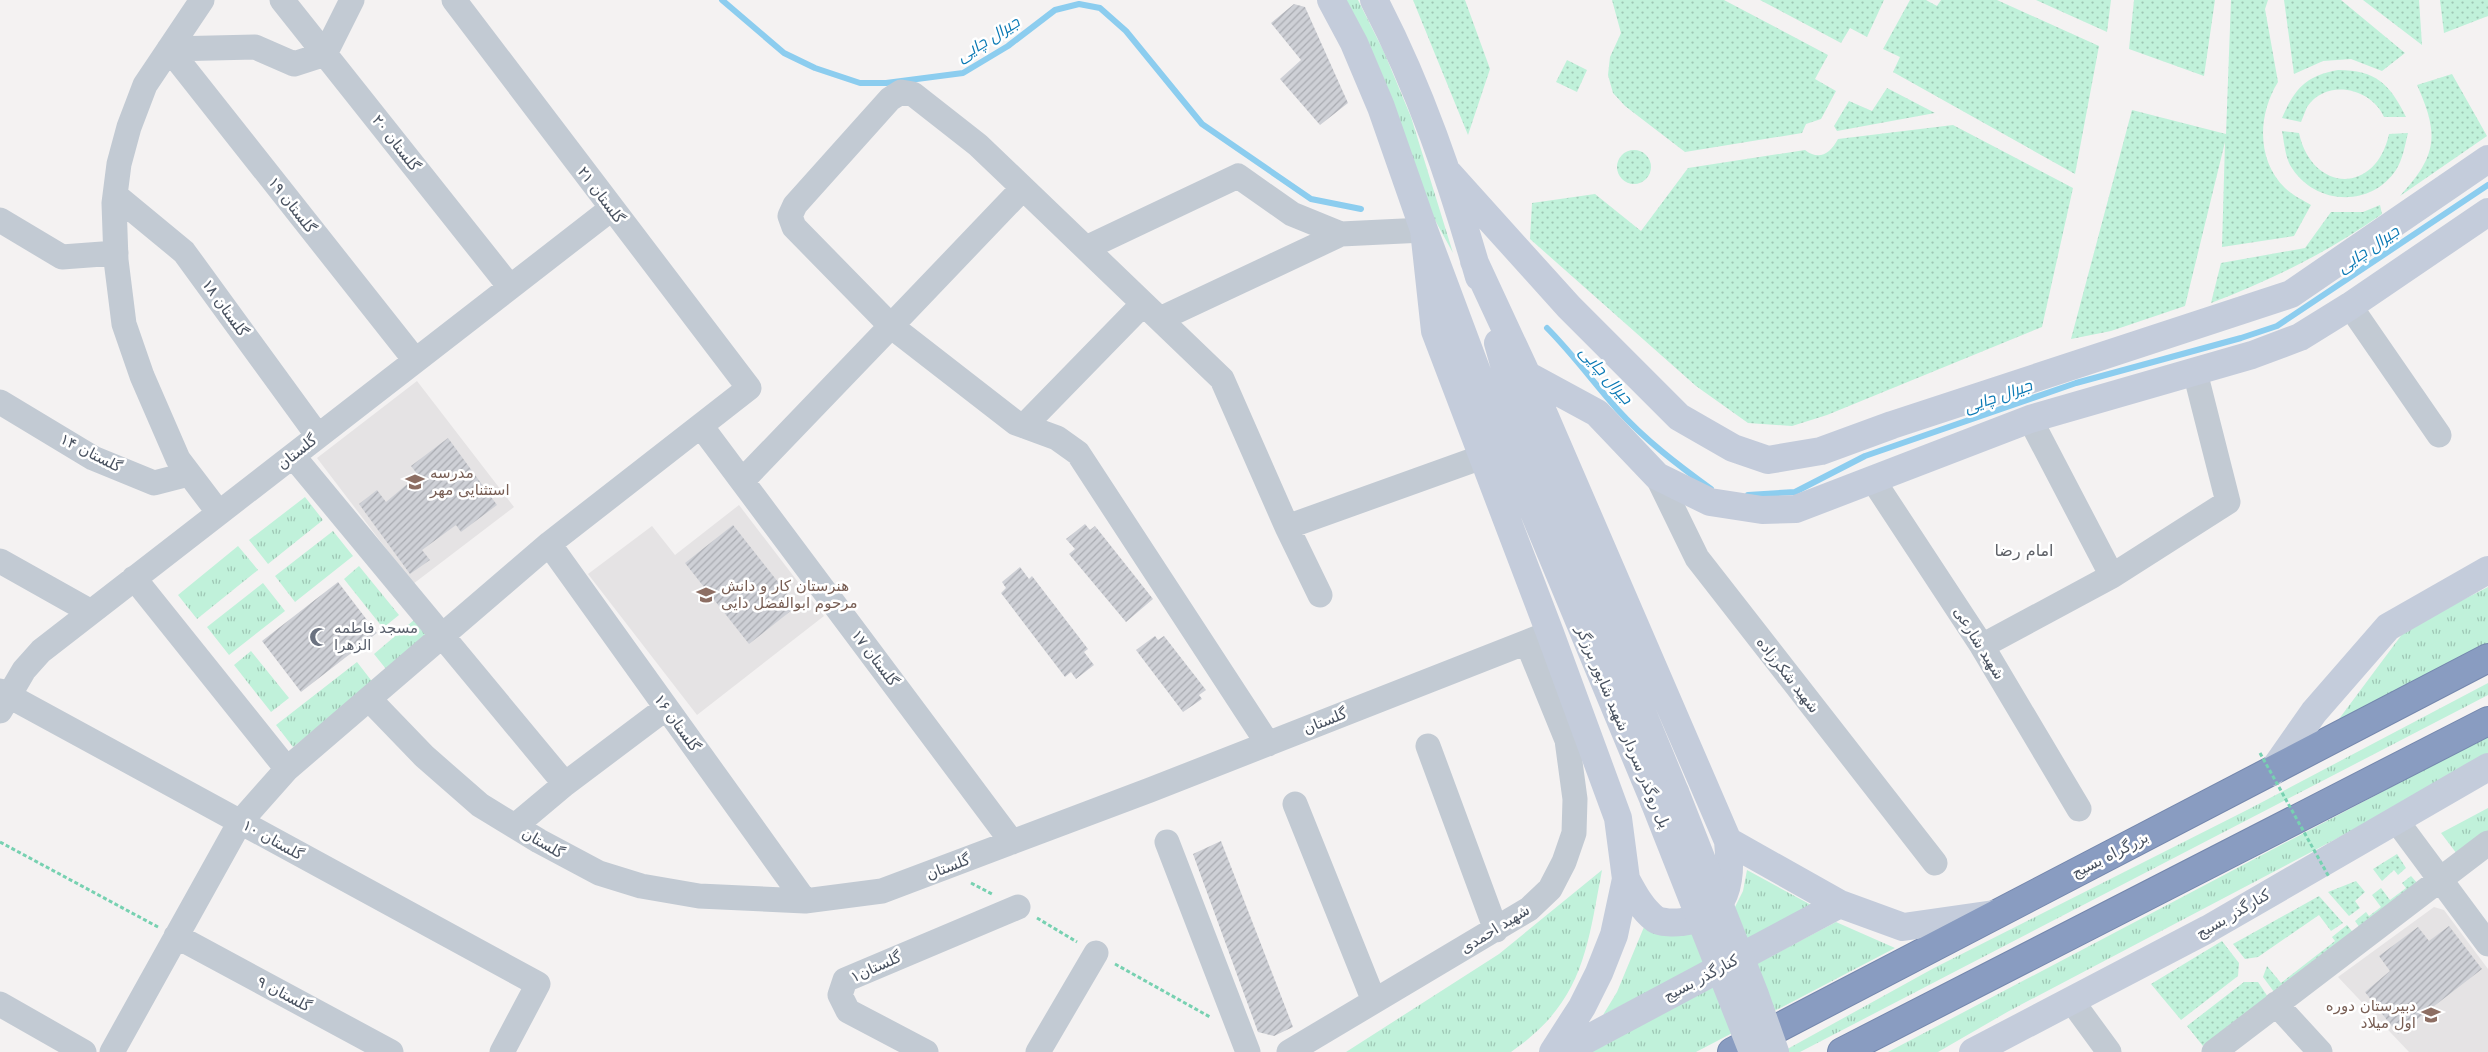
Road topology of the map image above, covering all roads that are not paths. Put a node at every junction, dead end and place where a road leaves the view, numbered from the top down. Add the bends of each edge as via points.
1 (202, 0) edge
2 (282, 0) edge
3 (352, 0) edge
4 (454, 0) edge
5 (1330, 0) edge
6 (1374, 0) edge
7 (169, 49) junction
8 (325, 54) junction
9 (2488, 159) edge
10 (1449, 174) junction
11 (1023, 188) junction
12 (115, 195) junction
13 (611, 209) junction
14 (2488, 212) edge
15 (0, 220) edge
16 (1424, 230) junction
17 (1341, 234) junction
18 (1086, 248) junction
19 (116, 253) junction
20 (1474, 261) junction
21 (510, 287) junction
22 (2350, 306) junction
23 (1152, 311) junction
24 (891, 326) junction
25 (415, 360) junction
26 (2195, 372) junction
27 (1527, 374) junction
28 (0, 402) edge
29 (2030, 419) junction
30 (701, 426) junction
31 (1024, 426) junction
32 (2439, 435) dead end
33 (318, 436) junction
34 (292, 456) junction
35 (1482, 456) junction
36 (189, 474) junction
37 (1657, 476) junction
38 (744, 480) junction
39 (1873, 480) junction
40 (219, 513) junction
41 (1287, 527) junction
42 (549, 544) junction
43 (0, 561) edge
44 (2488, 570) edge
45 (2112, 576) junction
46 (134, 578) junction
47 (1320, 594) dead end
48 (91, 612) junction
49 (1539, 637) junction
50 (442, 638) junction
51 (1982, 646) junction
52 (2488, 658) edge
53 (3, 699) edge
54 (370, 700) junction
55 (666, 708) junction
56 (2488, 721) edge
57 (1268, 744) junction
58 (1428, 746) dead end
59 (2266, 762) junction
60 (2488, 767) edge
61 (287, 769) junction
62 (565, 784) junction
63 (1664, 796) junction
64 (1295, 804) dead end
65 (2079, 809) dead end
66 (2396, 820) junction
67 (240, 822) junction
68 (515, 826) junction
69 (1728, 840) junction
70 (1012, 842) junction
71 (1167, 842) dead end
72 (2488, 843) edge
73 (1934, 863) dead end
74 (1626, 879) junction
75 (2440, 879) junction
76 (805, 901) junction
77 (1840, 904) junction
78 (1018, 907) dead end
79 (1996, 914) junction
80 (1496, 930) junction
81 (176, 936) junction
82 (2488, 944) edge
83 (1096, 953) dead end
84 (2071, 1000) junction
85 (1374, 1001) junction
86 (0, 1004) edge
87 (2276, 1004) junction
88 (2000, 1046) edge
89 (84, 1052) edge
90 (112, 1052) edge
91 (391, 1052) edge
92 (502, 1052) edge
93 (926, 1052) edge
94 (1038, 1052) edge
95 (1248, 1052) edge
96 (1289, 1052) edge
97 (1553, 1052) edge
98 (1563, 1052) edge
99 (1732, 1052) edge
100 (1753, 1052) edge
101 (1775, 1052) edge
102 (1842, 1052) edge
103 (1973, 1052) edge
104 (2109, 1052) edge
105 (2214, 1052) edge
106 (2320, 1052) edge

1 - 7 street
2 - 8 street, گلستان ۲۰
3 - 8 street
4 - 13 street, گلستان ۲۱
5 - 16 main road via 1354,42
6 - 10 main road
7 - 8 street via 255,48 294,64
7 - 12 street via 145,85 129,127
7 - 25 street, گلستان ۱۹
8 - 21 street, گلستان ۲۰
9 - 10 main road via 2291,294 1821,451 1768,460 1733,448 1679,417 1569,308
10 - 20 main road
11 - 18 street
11 - 24 street
11 - 24 street via 978,145 913,94 901,92 890,99 795,205 790,216 794,227
12 - 19 street
12 - 33 street, گلستان ۱۸ via 184,252
13 - 21 street, گلستان
13 - 30 street, گلستان ۲۱ via 749,388
14 - 22 main road
15 - 19 street via 62,257
16 - 17 street
16 - 35 main road via 1435,331
16 - 63 main road, پل روگذر سردار شهید شاپور برزگر via 1489,404
17 - 18 street via 1292,214 1238,176
17 - 23 street
18 - 23 street
19 - 36 street via 124,324 142,376 178,459
20 - 27 main road
20 - 63 main road, پل روگذر سردار شهید شاپور برزگر via 1517,410
21 - 25 street, گلستان
22 - 26 main road via 2300,337
22 - 32 street
23 - 31 street
23 - 41 street via 1222,379
24 - 31 street
24 - 38 street
25 - 33 street, گلستان
26 - 29 main road
26 - 45 street via 2228,502
27 - 37 main road via 1597,413
27 - 69 main road
28 - 36 street, گلستان ۱۴ via 93,458 154,482
29 - 39 main road
29 - 45 street
30 - 38 street, گلستان ۱۷
30 - 42 street
31 - 57 street via 1057,438 1078,453
33 - 34 street, گلستان
34 - 40 street, گلستان
34 - 50 street
35 - 41 street
35 - 49 main road
36 - 40 street
37 - 39 main road via 1710,502 1762,510 1796,509
37 - 73 street, شهید شکرزاده via 1697,558
38 - 70 street, گلستان ۱۷
39 - 51 street, شهید شارعی
40 - 46 street, گلستان
41 - 47 street
42 - 50 street
42 - 55 street, گلستان ۱۶
43 - 48 street
44 - 59 main road via 2388,627
45 - 51 street
46 - 48 street, گلستان
46 - 61 street
48 - 53 street, گلستان via 41,650
49 - 57 street, گلستان
49 - 74 main road via 1618,818
49 - 80 street, شهید احمدی via 1567,740 1574,833 1550,889 1529,909
50 - 54 street
50 - 62 street
51 - 65 street, شهید شارعی
52 - 59 highway, بزرگراه بسیج
53 - 67 street, گلستان ۱۰
54 - 61 street
54 - 68 street, گلستان via 431,762 480,805
55 - 62 street
55 - 76 street, گلستان ۱۶
56 - 102 highway
57 - 70 street, گلستان
58 - 80 street
59 - 79 highway, بزرگراه بسیج
60 - 66 main road, کنارگذر بسیج
61 - 67 street
62 - 68 street
63 - 100 main road, پل روگذر سردار شهید شاپور برزگر, bridge
63 - 101 main road, پل روگذر سردار شهید شاپور برزگر, bridge via 1755,995
64 - 85 street
66 - 75 street
66 - 84 main road, کنارگذر بسیج via 2208,929
67 - 81 street
67 - 92 street, گلستان ۱۰ via 538,984
68 - 76 street, گلستان via 599,873 641,886 699,896
69 - 74 main road via 1731,867 1728,885 1720,901 1708,913 1692,921 1657,920 1639,903
69 - 77 main road
70 - 76 street, گلستان via 882,891
71 - 95 street
72 - 75 street
74 - 97 main road via 1614,935 1599,972 1582,1007
75 - 82 street
75 - 87 street
77 - 79 main road via 1903,927
77 - 98 main road, کنارگذر بسیج
78 - 93 street, گلستان۱ via 845,980 840,995 848,1011
79 - 99 highway, بزرگراه بسیج
80 - 85 street, شهید احمدی
81 - 90 street
81 - 91 street, گلستان ۹
83 - 94 street
84 - 88 main road, کنارگذر بسیج
84 - 104 street
85 - 96 street, شهید احمدی
86 - 89 street
87 - 105 street
87 - 106 street
88 - 103 main road, کنارگذر بسیج

